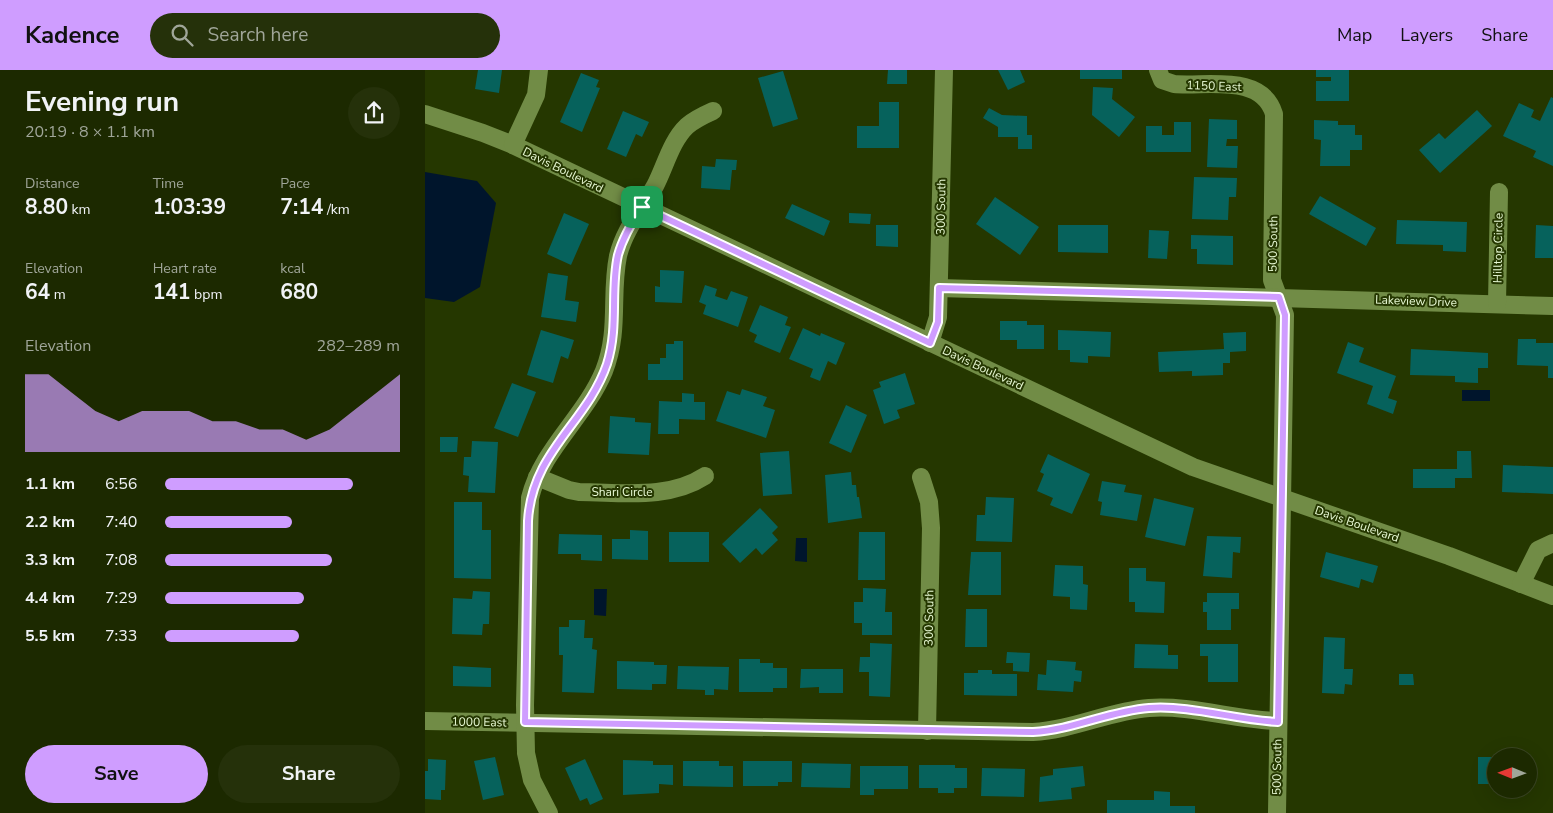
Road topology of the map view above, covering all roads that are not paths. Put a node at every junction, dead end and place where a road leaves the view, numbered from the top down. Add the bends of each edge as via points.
1 (539, 70) edge
2 (944, 70) edge
3 (1160, 75) edge
4 (1264, 96) joint
5 (713, 111) dead end
6 (425, 114) edge
7 (513, 145) junction
8 (1499, 192) dead end
9 (642, 207) junction
10 (939, 288) junction
11 (1279, 297) junction
12 (1497, 304) junction
13 (1553, 306) edge
14 (930, 343) junction
15 (705, 476) dead end
16 (537, 477) junction
17 (921, 477) dead end
18 (1281, 498) junction
19 (1553, 543) edge
20 (1521, 584) junction
21 (1553, 596) edge
22 (425, 721) edge
23 (525, 722) junction
24 (1278, 722) junction
25 (927, 731) junction
26 (549, 813) edge
27 (1277, 813) edge

1 - 7 street via 536,95
2 - 10 street, 300 South
3 - 4 street, 1150 East via 1173,84 1244,87
4 - 11 street, 500 South via 1275,121 1272,280
5 - 9 street via 682,133
6 - 7 street, Davis Boulevard
7 - 9 street, Davis Boulevard
8 - 12 street, Hilltop Circle
9 - 14 street, Davis Boulevard
9 - 16 street via 625,235 618,257 614,332 603,373
10 - 11 street, Lakeview Drive
10 - 14 street, 300 South via 938,322
11 - 12 street, Lakeview Drive
11 - 18 street, 500 South via 1285,315
12 - 13 street, Lakeview Drive
14 - 18 street, Davis Boulevard via 1193,467
15 - 16 street, Shari Circle via 692,485 661,492 579,492
16 - 23 street via 528,516
17 - 25 street, 300 South via 929,502 931,528
18 - 20 street, Davis Boulevard
18 - 24 street, 500 South
19 - 20 street via 1538,550
20 - 21 street, Davis Boulevard
22 - 23 street, 1000 East
23 - 25 street, 1000 East
23 - 26 street via 528,767
24 - 25 street, 1000 East via 1151,708 1046,732
24 - 27 street, 500 South

